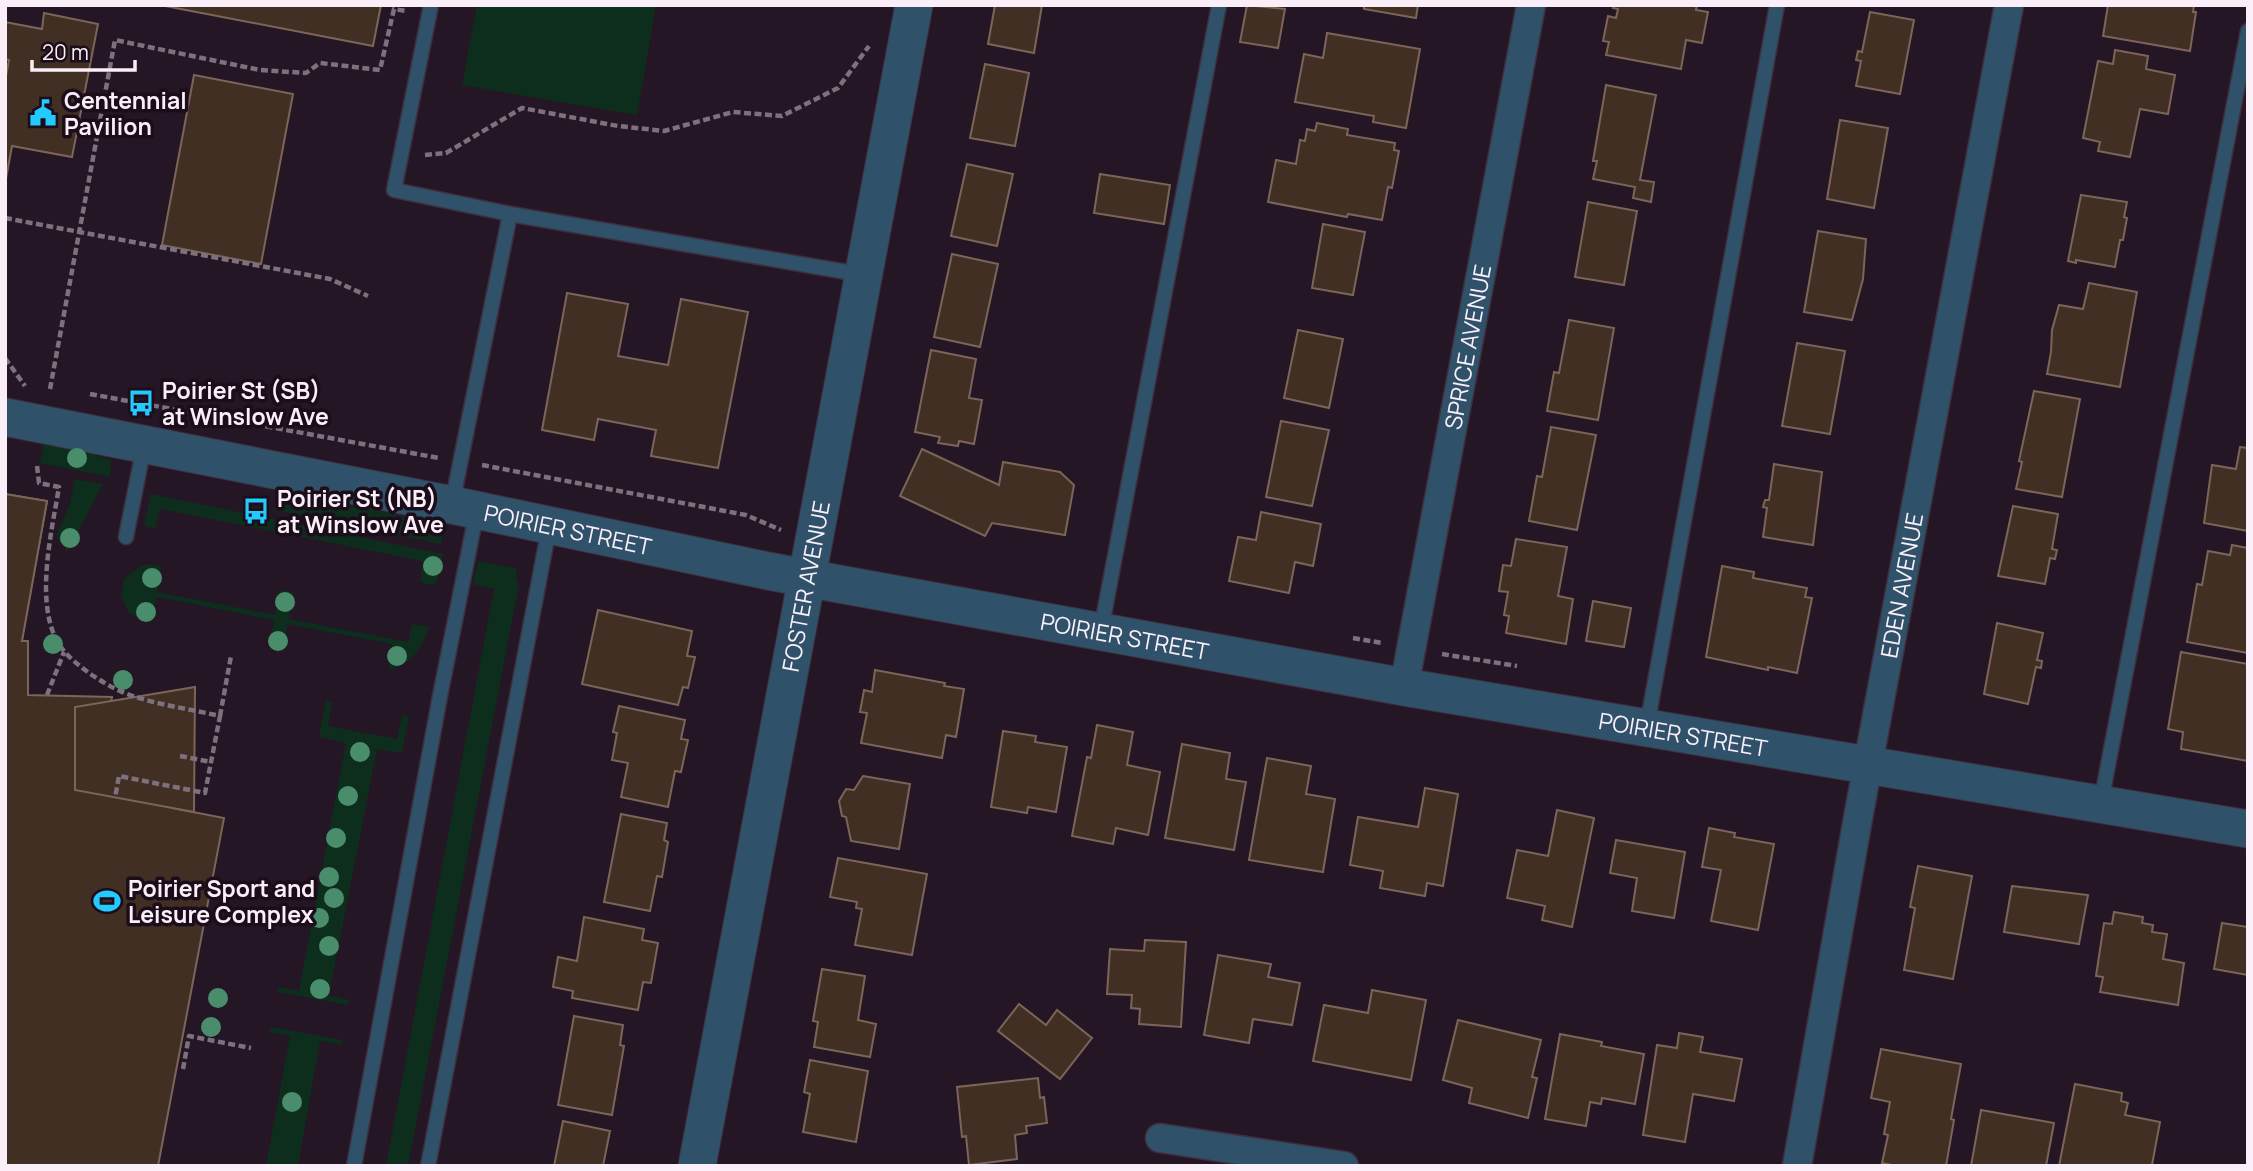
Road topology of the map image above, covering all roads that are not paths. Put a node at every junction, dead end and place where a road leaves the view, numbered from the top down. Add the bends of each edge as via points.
1 (1219, 5) edge
2 (1531, 5) edge
3 (1777, 5) edge
4 (2009, 5) edge
5 (430, 9) edge
6 (912, 18) edge
7 (2248, 31) edge
8 (510, 214) junction
9 (864, 275) junction
10 (18, 405) edge
11 (144, 445) junction
12 (465, 508) junction
13 (550, 525) junction
14 (126, 537) dead end
15 (807, 578) junction
16 (1101, 631) junction
17 (1405, 687) junction
18 (1647, 726) junction
19 (1869, 766) junction
20 (2101, 804) junction
21 (2248, 829) edge
22 (1160, 1138) dead end
23 (354, 1166) edge
24 (428, 1166) edge
25 (697, 1166) edge
26 (1344, 1166) edge
27 (1797, 1166) edge

1 - 16 lane
2 - 17 street, SPRICE AVENUE
3 - 18 lane
4 - 19 street, EDEN AVENUE
5 - 8 lane via 394,190
6 - 9 street, FOSTER AVENUE
7 - 20 lane
8 - 9 lane
8 - 12 lane
9 - 15 street, FOSTER AVENUE
10 - 11 street, POIRIER STREET
11 - 12 street, POIRIER STREET
11 - 14 lane
12 - 13 street, POIRIER STREET
12 - 23 lane via 443,682
13 - 15 street, POIRIER STREET
13 - 24 lane
15 - 16 street, POIRIER STREET
15 - 25 street, FOSTER AVENUE
16 - 17 street, POIRIER STREET
17 - 18 street, POIRIER STREET
18 - 19 street, POIRIER STREET
19 - 20 street, POIRIER STREET
19 - 27 street, EDEN AVENUE
20 - 21 street, POIRIER STREET
22 - 26 street

